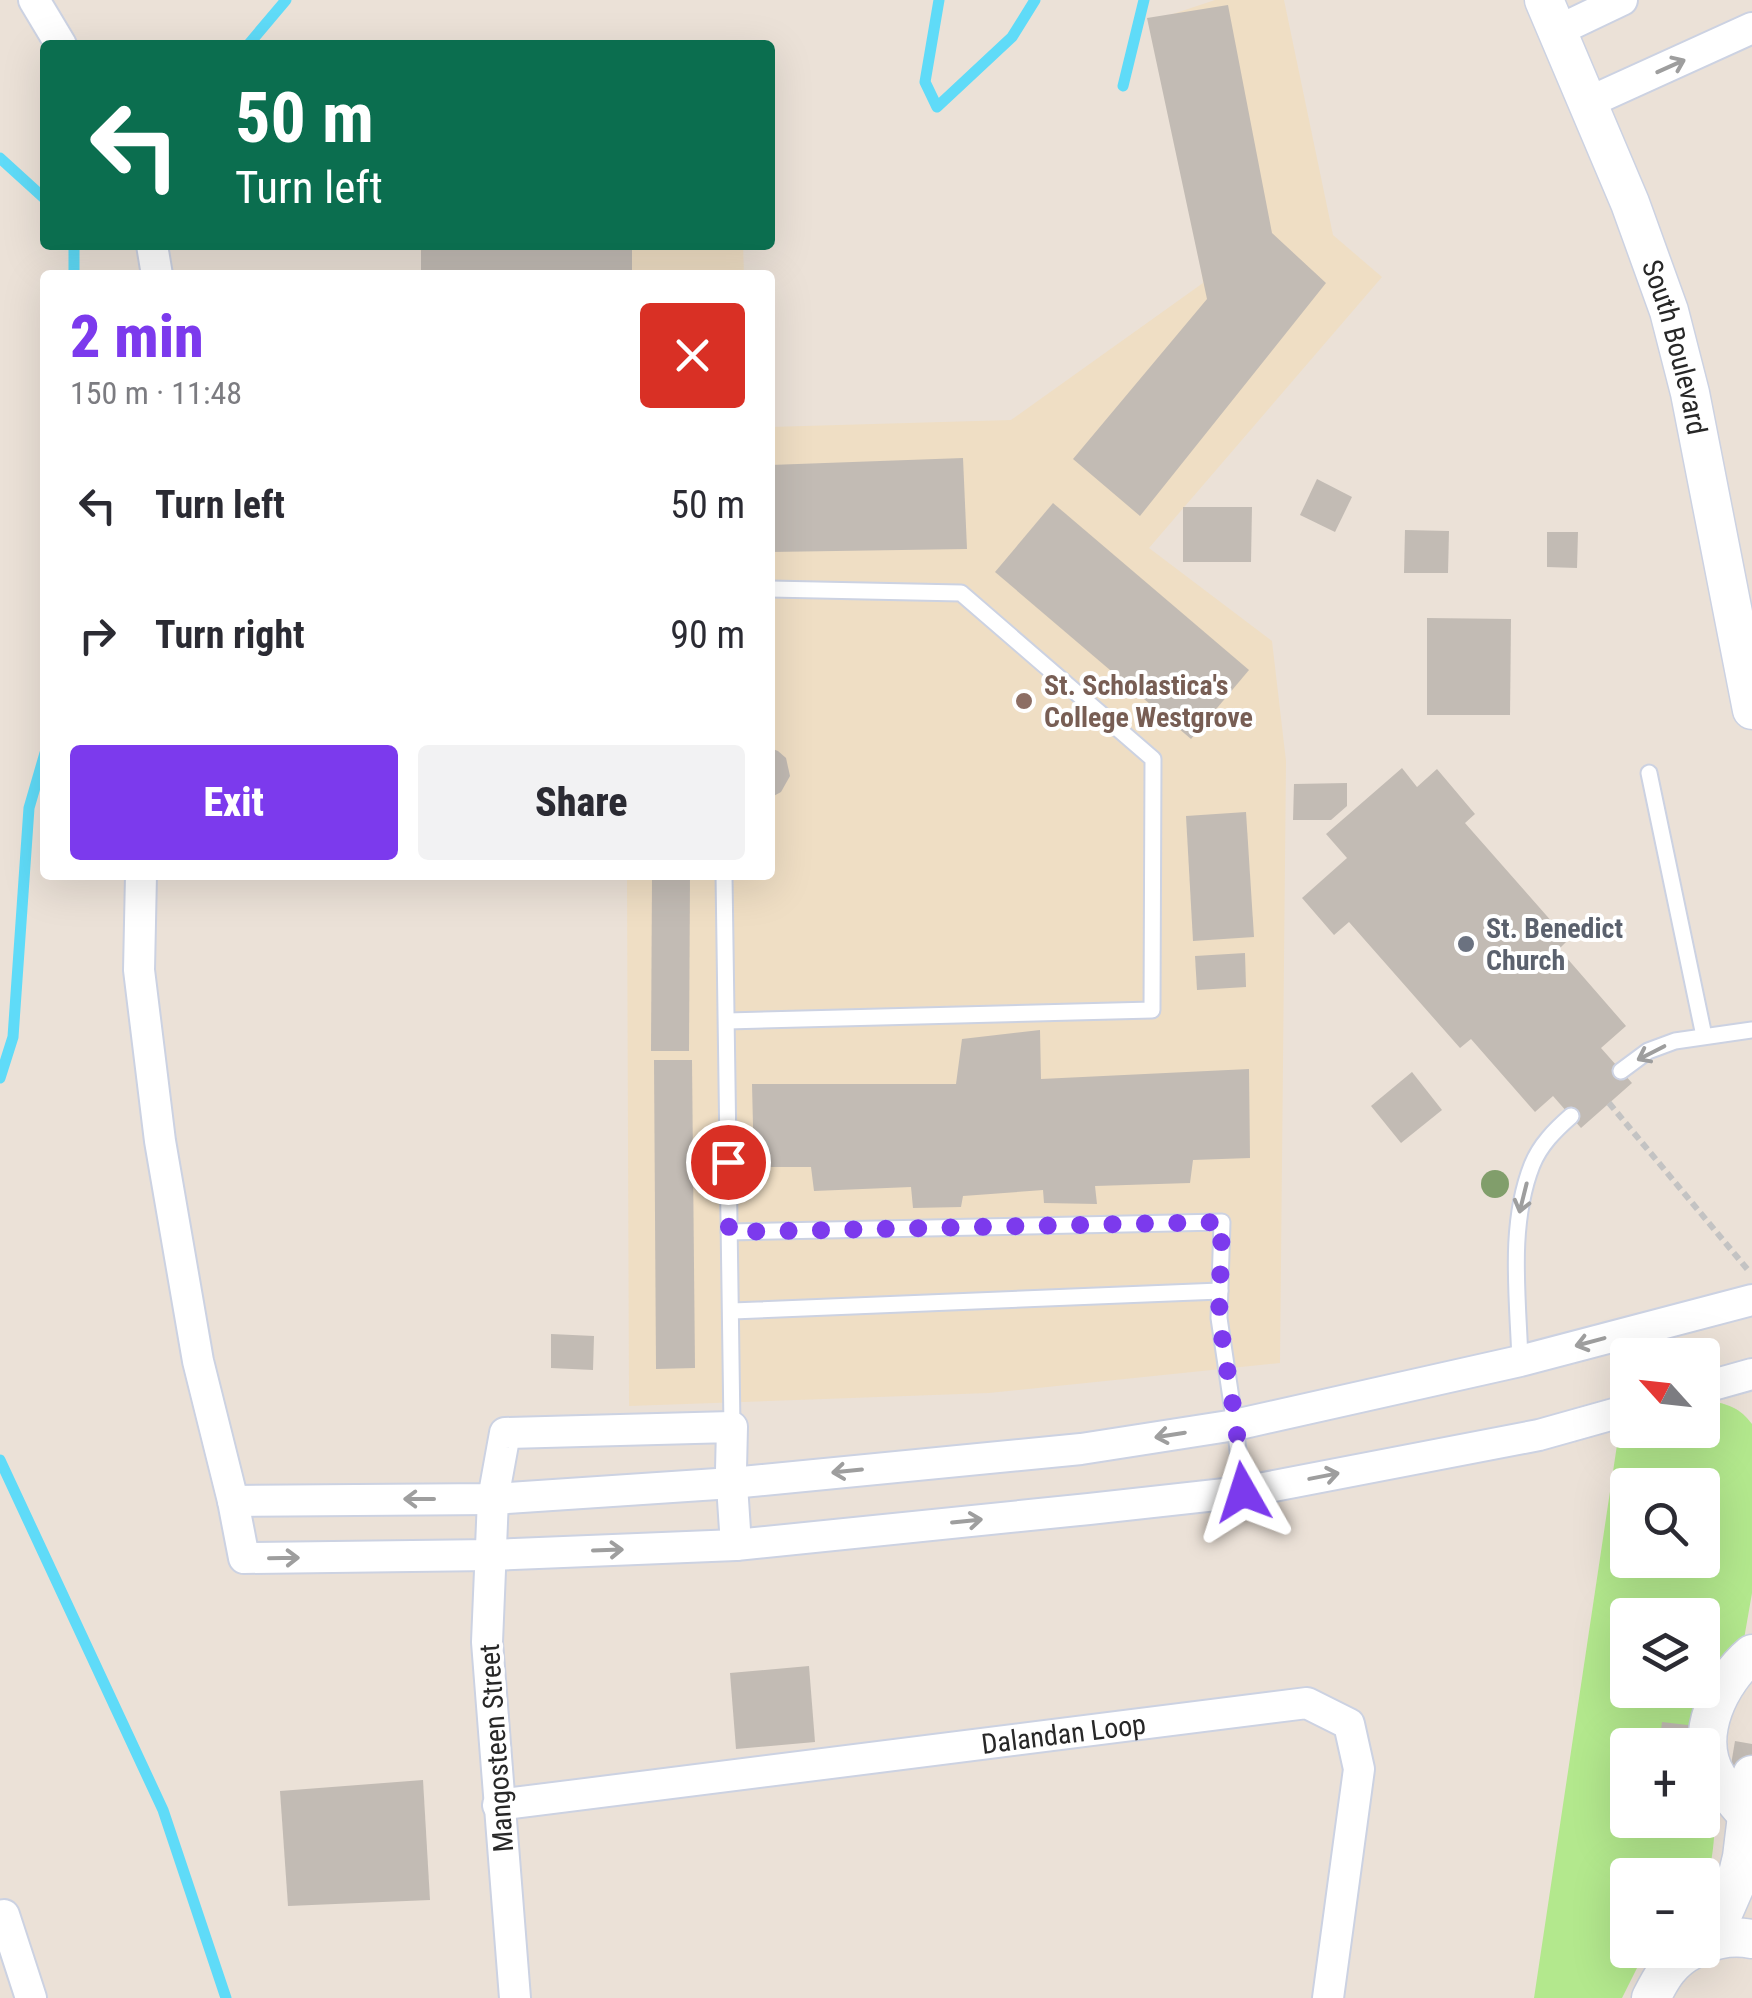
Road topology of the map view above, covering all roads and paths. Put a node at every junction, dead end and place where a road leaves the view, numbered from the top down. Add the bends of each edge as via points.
1 (34, 0) edge
2 (1622, 0) edge
3 (1550, 16) edge
4 (1752, 28) edge
5 (59, 40) edge
6 (1589, 102) junction
7 (775, 589) edge
8 (1752, 710) edge
9 (1649, 774) dead end
10 (141, 880) edge
11 (724, 880) edge
12 (727, 1021) junction
13 (1752, 1030) edge
14 (1704, 1036) junction
15 (1622, 1071) dead end
16 (1609, 1103) dead end
17 (1571, 1116) dead end
18 (729, 1232) junction
19 (1752, 1274) edge
20 (1220, 1291) junction
21 (1752, 1300) edge
22 (732, 1311) junction
23 (1520, 1361) junction
24 (1752, 1374) edge
25 (1720, 1383) edge
26 (1610, 1415) edge
27 (1236, 1425) junction
28 (732, 1427) junction
29 (732, 1482) junction
30 (1243, 1492) junction
31 (493, 1498) junction
32 (234, 1501) junction
33 (736, 1545) junction
34 (491, 1555) junction
35 (1752, 1654) edge
36 (1752, 1775) edge
37 (498, 1805) junction
38 (1750, 1816) edge
39 (1720, 1914) edge
40 (4, 1916) dead end
41 (1752, 1939) edge
42 (1720, 1941) edge
43 (1669, 1968) edge
44 (31, 1998) edge
45 (514, 1998) edge
46 (1328, 1998) edge
47 (1650, 1998) edge

1 - 5 street
2 - 3 street
3 - 6 street, South Boulevard
6 -> 4 street
6 - 8 street, South Boulevard via 1669,311
7 - 12 lane via 961,593 1153,759 1152,1010
9 - 14 lane
10 - 32 street via 139,970 160,1142 198,1361
11 - 12 lane
12 - 18 lane
13 - 14 lane
14 -> 15 lane via 1648,1052
16 - 19 path
17 -> 23 lane via 1532,1164 1517,1222
18 - 20 lane via 1222,1222
18 - 22 lane
20 - 22 lane
20 - 27 lane
21 -> 23 street
22 - 28 lane
23 - 27 street
24 - 25 street
30 -> 26 street
27 -> 29 street via 1081,1448
27 - 30 lane
28 - 29 street
28 - 31 street, Mangosteen Street via 504,1432
29 - 31 street
29 - 33 street
33 -> 30 street
31 -> 32 street
31 - 34 street, Mangosteen Street
32 -> 34 street via 244,1558
34 -> 33 street
34 - 37 street, Mangosteen Street via 487,1642
35 - 38 street via 1721,1690 1708,1748 1715,1774
36 - 38 street
37 - 45 street, Mangosteen Street
37 - 46 street, Dalandan Loop via 1308,1703 1349,1724 1359,1769
38 - 39 street via 1736,1886
40 - 44 street
41 - 42 street
43 - 47 street

